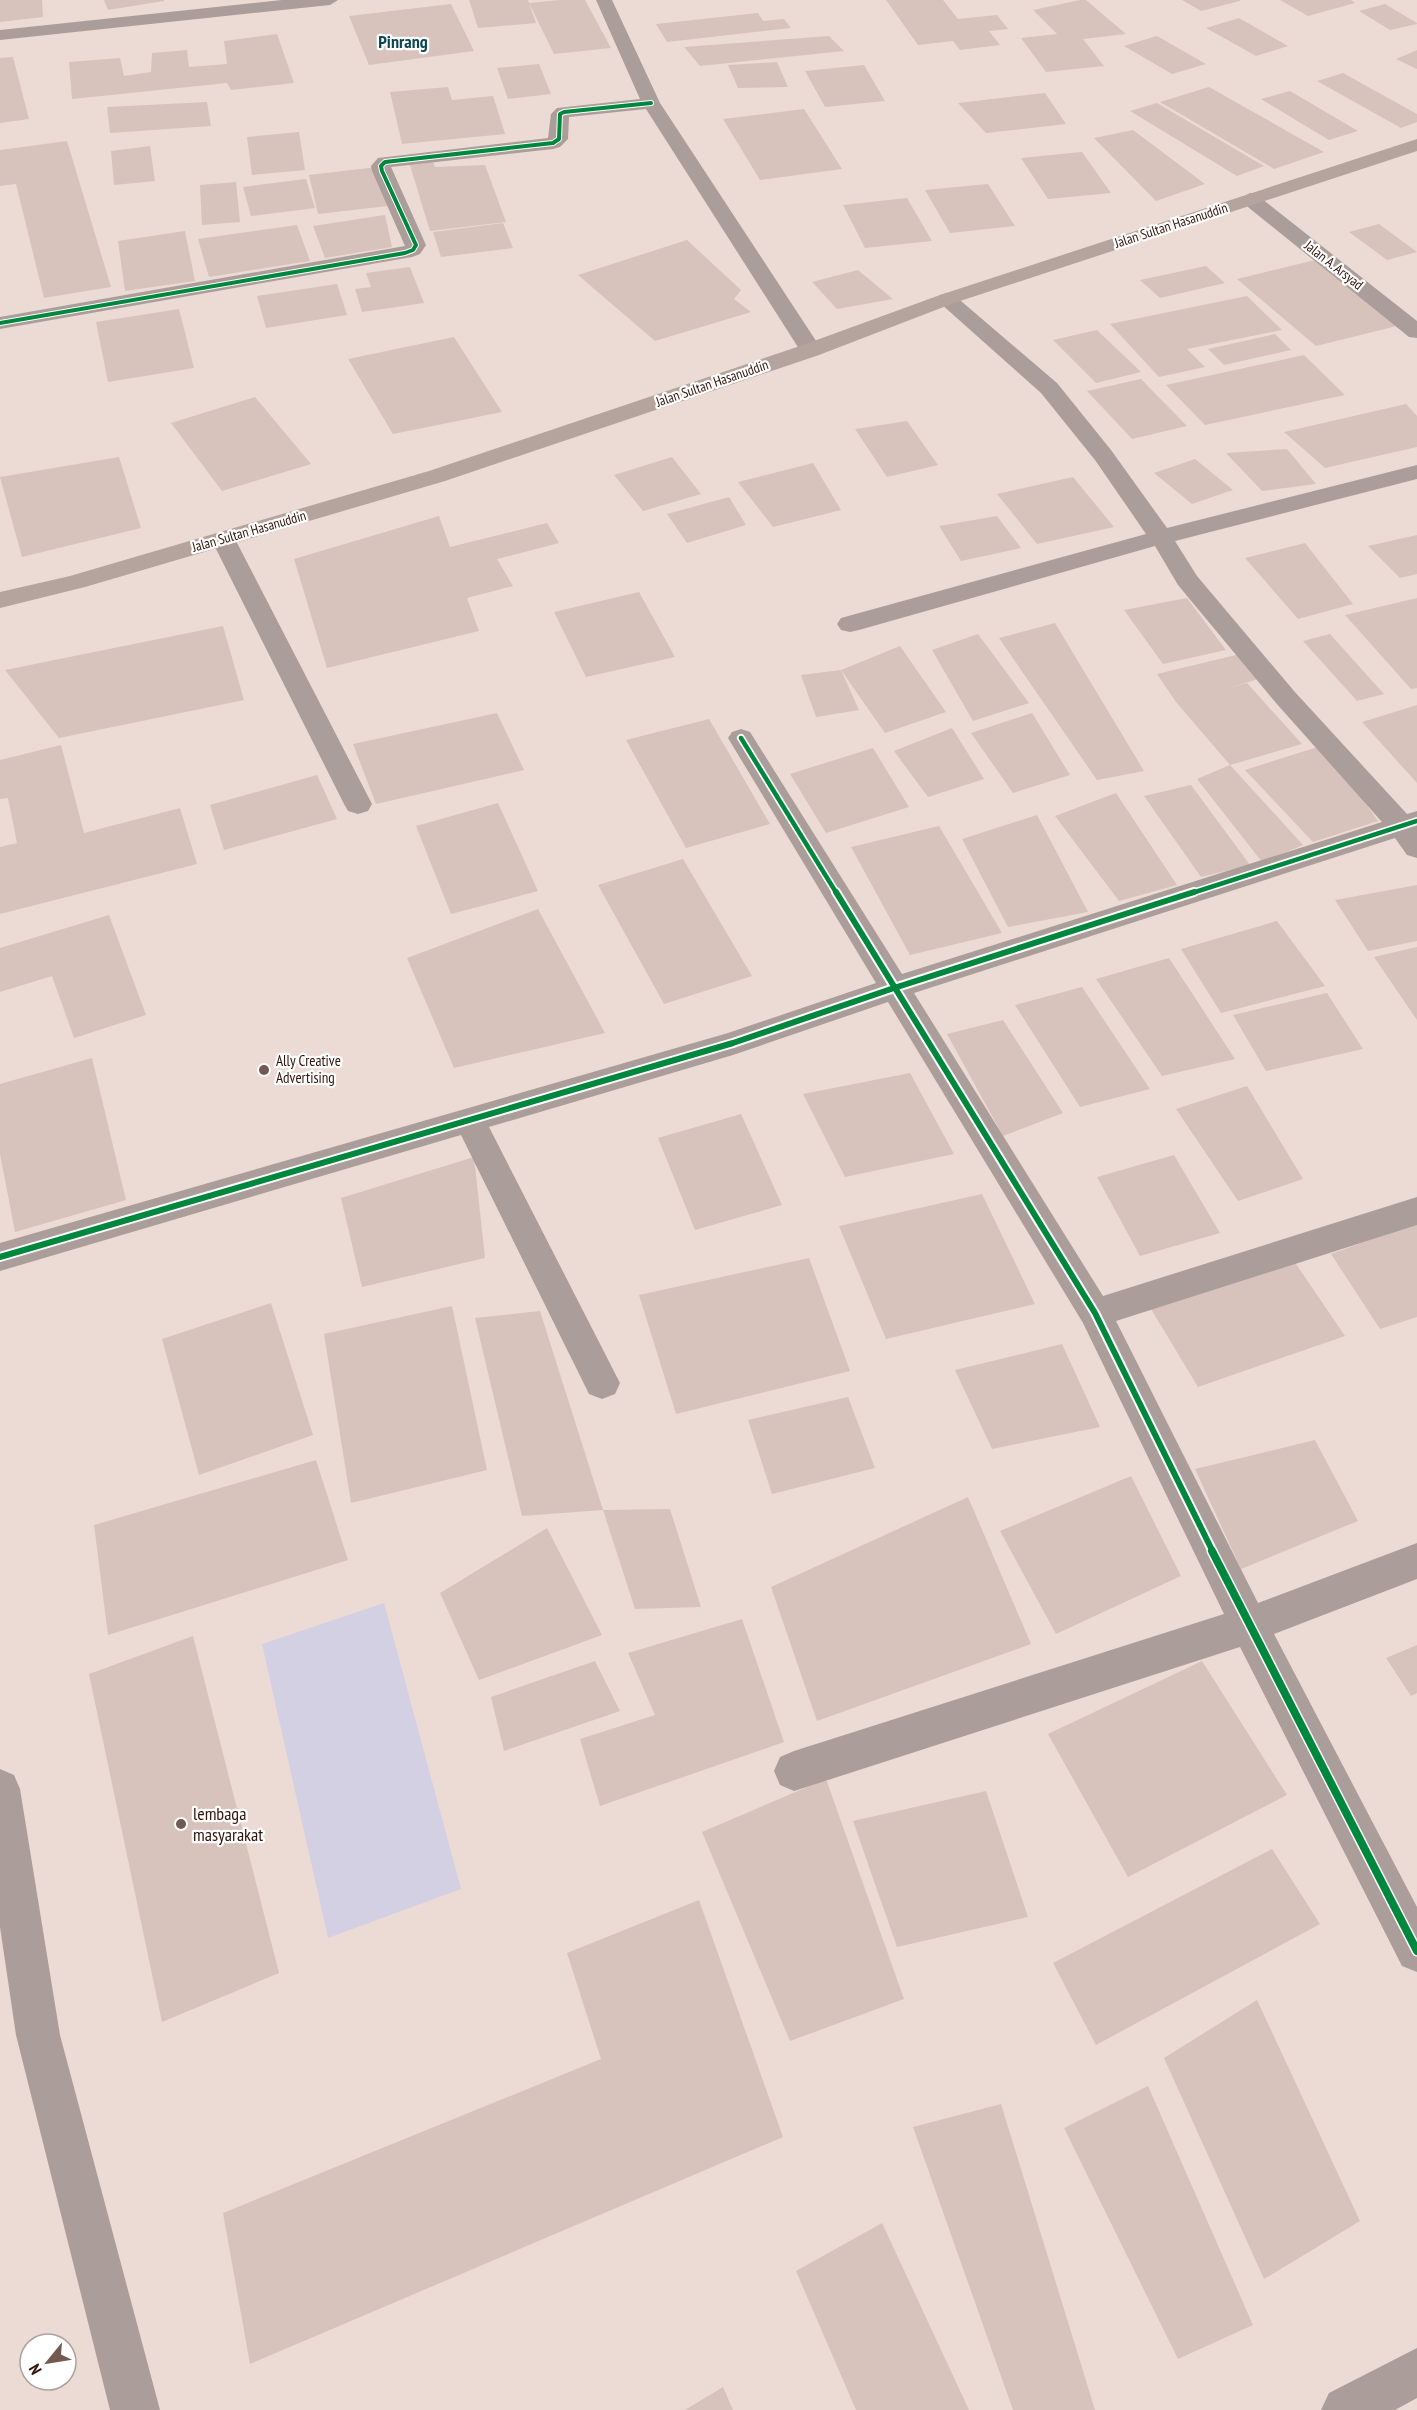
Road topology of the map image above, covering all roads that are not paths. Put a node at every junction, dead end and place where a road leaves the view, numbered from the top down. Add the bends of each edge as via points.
1 (330, 0) edge
2 (604, 0) edge
3 (0, 35) edge
4 (651, 103) junction
5 (1417, 145) edge
6 (1250, 198) junction
7 (947, 299) junction
8 (0, 324) edge
9 (1417, 332) edge
10 (811, 350) junction
11 (1417, 472) edge
12 (1161, 537) junction
13 (224, 538) junction
14 (0, 600) edge
15 (850, 624) dead end
16 (741, 738) dead end
17 (358, 804) dead end
18 (1412, 832) edge
19 (894, 988) junction
20 (469, 1120) junction
21 (1417, 1211) edge
22 (0, 1257) edge
23 (1095, 1313) junction
24 (602, 1383) dead end
25 (1417, 1561) edge
26 (1249, 1625) junction
27 (794, 1771) dead end
28 (0, 1789) edge
29 (1417, 1952) edge
30 (1417, 2372) edge
31 (135, 2410) edge
32 (1346, 2410) edge

1 - 3 street
2 - 4 street
4 - 8 street via 564,112 560,114 559,139 553,143 385,162 382,171 416,245 405,253
4 - 10 street
5 - 6 highway, Jalan Sultan Hasanuddin
6 - 7 highway, Jalan Sultan Hasanuddin
6 - 9 street, Jalan A. Arsyad
7 - 10 highway, Jalan Sultan Hasanuddin
7 - 12 street via 1049,388
10 - 13 highway, Jalan Sultan Hasanuddin via 437,476
11 - 12 street
12 - 15 street
12 - 18 street via 1187,580 1285,697
13 - 14 highway, Jalan Sultan Hasanuddin
13 - 17 street
16 - 19 street
18 - 19 street
19 - 20 street via 733,1043
19 - 23 street
20 - 22 street
20 - 24 street
21 - 23 street
23 - 26 street
25 - 26 street
26 - 27 street
26 - 29 street
28 - 31 street via 38,2035
30 - 32 street

